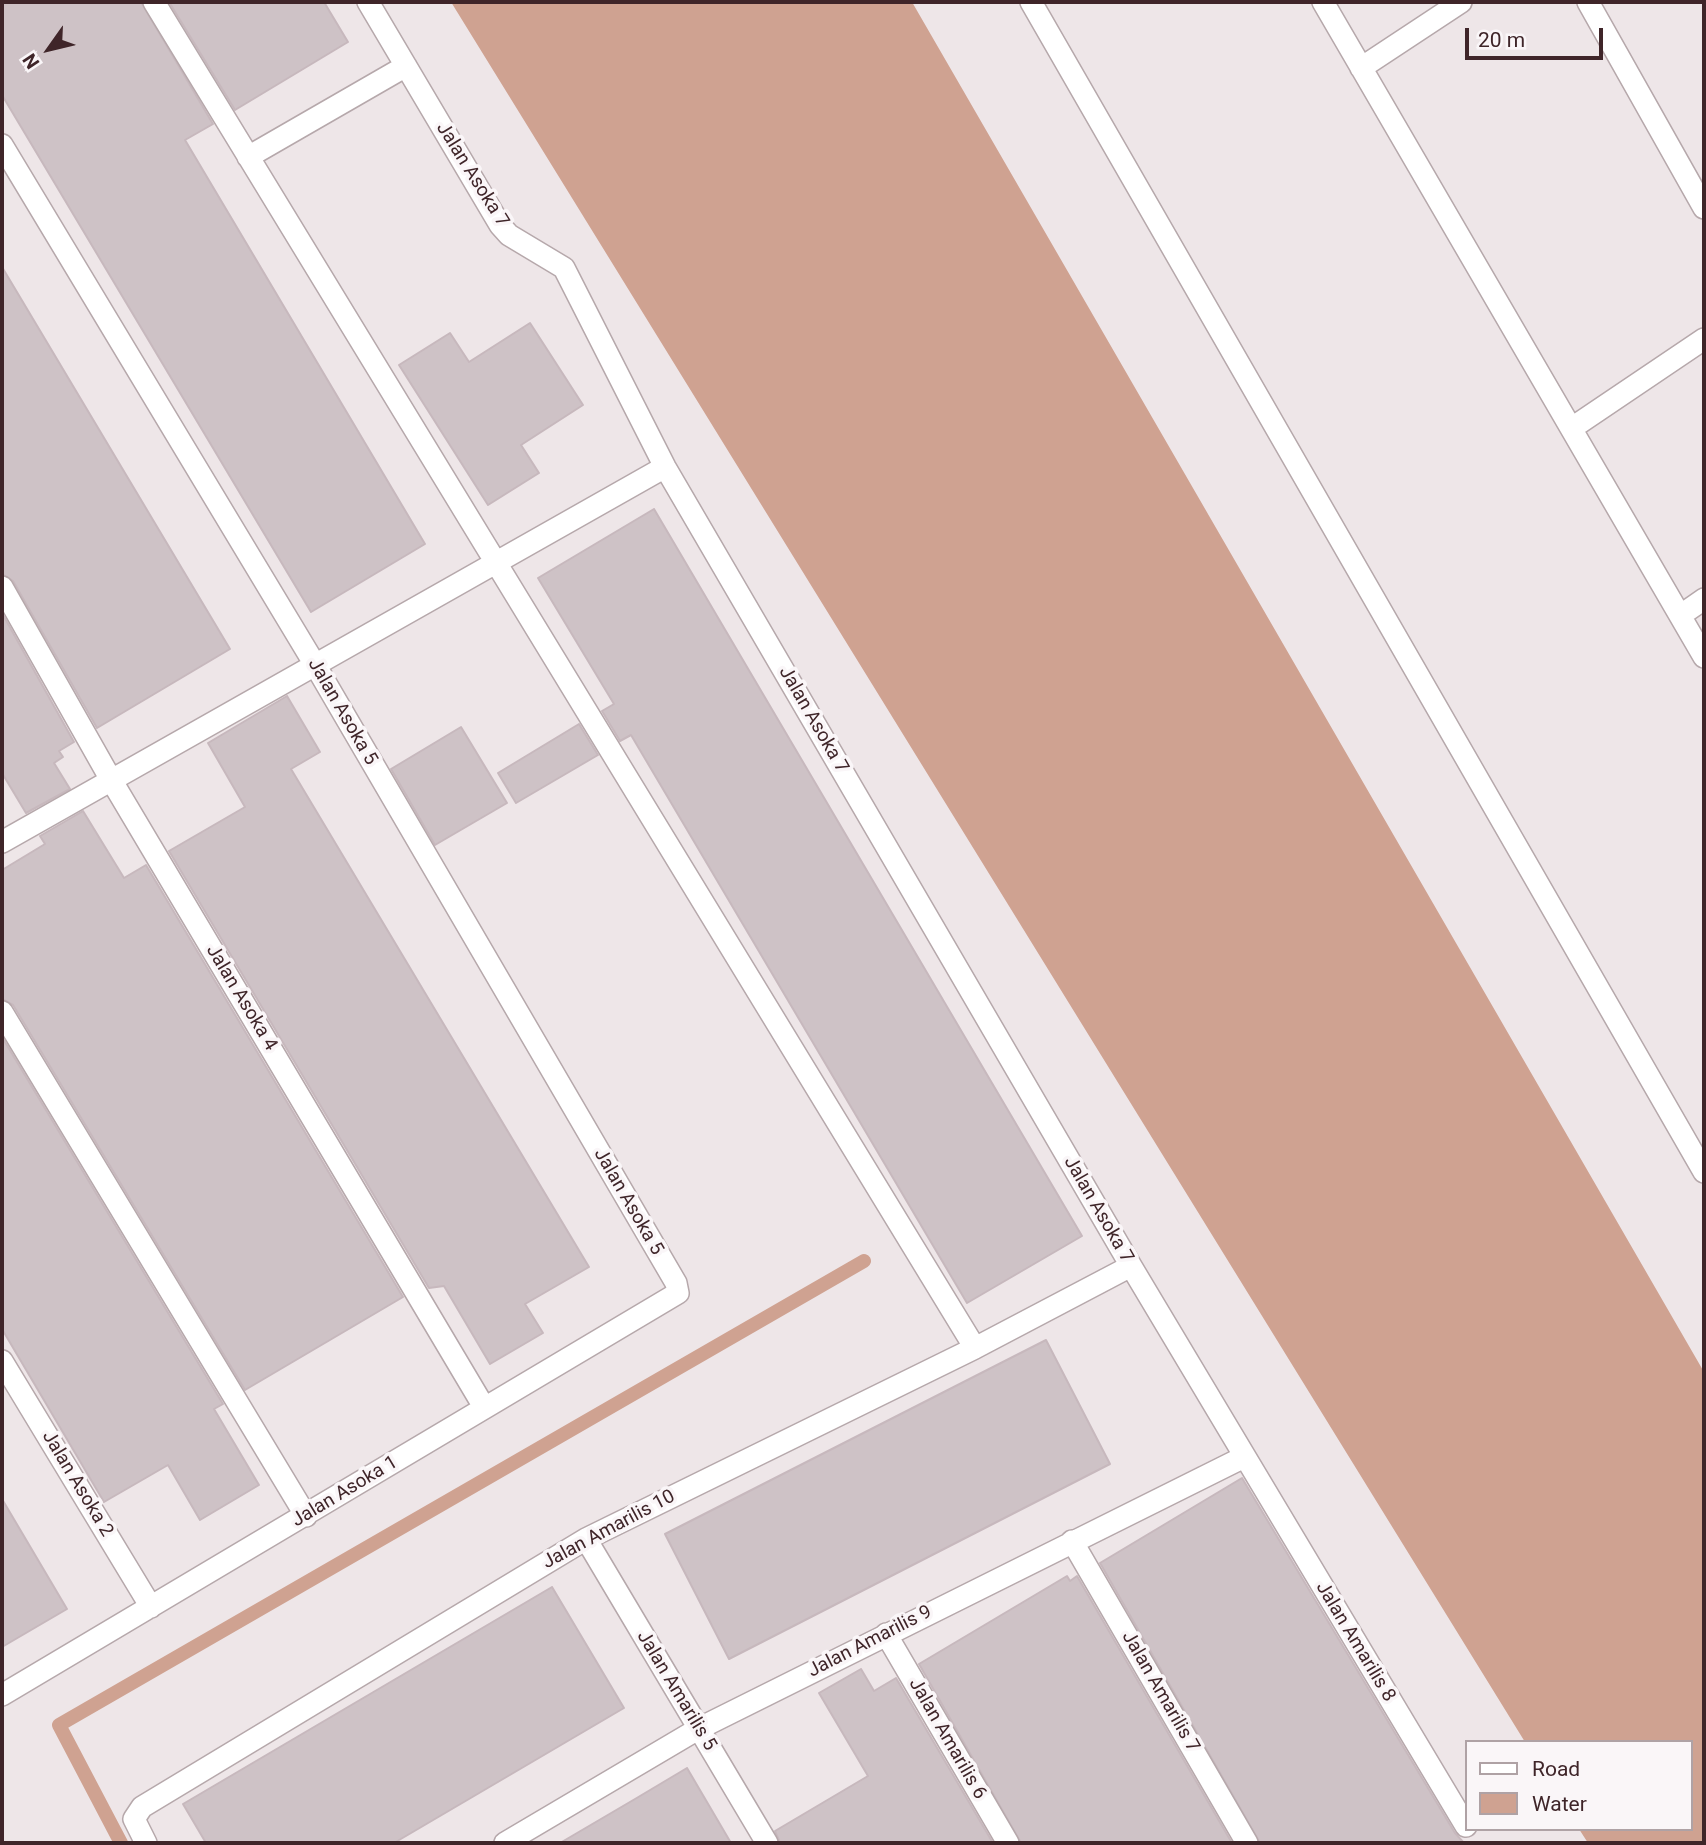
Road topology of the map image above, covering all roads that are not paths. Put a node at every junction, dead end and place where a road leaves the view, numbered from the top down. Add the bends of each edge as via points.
1 (154, 2) edge
2 (368, 2) edge
3 (1031, 2) edge
4 (1323, 2) edge
5 (1461, 2) edge
6 (1588, 2) edge
7 (406, 66) junction
8 (1361, 68) junction
9 (2, 145) edge
10 (248, 157) junction
11 (1704, 208) edge
12 (1704, 338) edge
13 (1572, 428) junction
14 (665, 467) junction
15 (494, 562) junction
16 (2, 587) edge
17 (1704, 599) edge
18 (1681, 615) junction
19 (1704, 657) edge
20 (314, 663) junction
21 (110, 778) junction
22 (2, 842) edge
23 (2, 1012) edge
24 (1697, 1144) edge
25 (1704, 1172) edge
26 (1131, 1266) junction
27 (676, 1283) joint
28 (975, 1348) junction
29 (2, 1361) edge
30 (484, 1407) junction
31 (1244, 1457) junction
32 (306, 1516) junction
33 (586, 1539) junction
34 (1072, 1541) junction
35 (151, 1606) junction
36 (886, 1634) junction
37 (2, 1695) edge
38 (698, 1729) junction
39 (1464, 1823) edge
40 (528, 1838) edge
41 (146, 1843) edge
42 (505, 1843) edge
43 (767, 1843) edge
44 (1008, 1843) edge
45 (1247, 1843) edge

1 - 10 street
2 - 7 street, Jalan Asoka 7
3 - 24 street
4 - 8 street
5 - 8 street
6 - 11 street
7 - 10 street
7 - 14 street, Jalan Asoka 7 via 500,225 564,268
8 - 13 street
9 - 20 street, Jalan Asoka 5
10 - 15 street
12 - 13 street
13 - 18 street
14 - 15 street
14 - 26 street, Jalan Asoka 7
15 - 20 street
15 - 28 street
16 - 21 street, Jalan Asoka 4
17 - 18 street
18 - 19 street
20 - 21 street
20 - 27 street, Jalan Asoka 5
21 - 22 street
21 - 30 street, Jalan Asoka 4
23 - 32 street
24 - 25 street
26 - 28 street, Jalan Amarilis 10
26 - 31 street, Jalan Asoka 7
27 - 30 street, Jalan Asoka 1 via 678,1293 672,1299
28 - 33 street, Jalan Amarilis 10
29 - 35 street, Jalan Asoka 2
30 - 32 street, Jalan Asoka 1
31 - 34 street, Jalan Amarilis 9
31 - 39 street, Jalan Amarilis 8
32 - 35 street, Jalan Asoka 1
33 - 38 street, Jalan Amarilis 5
33 - 41 street, Jalan Amarilis 10 via 142,1807 134,1819
34 - 36 street, Jalan Amarilis 9
34 - 45 street, Jalan Amarilis 7
35 - 37 street, Jalan Asoka 1
36 - 38 street, Jalan Amarilis 9
36 - 44 street, Jalan Amarilis 6
38 - 40 street, Jalan Amarilis 9
38 - 43 street, Jalan Amarilis 5
40 - 42 street, Jalan Amarilis 9

